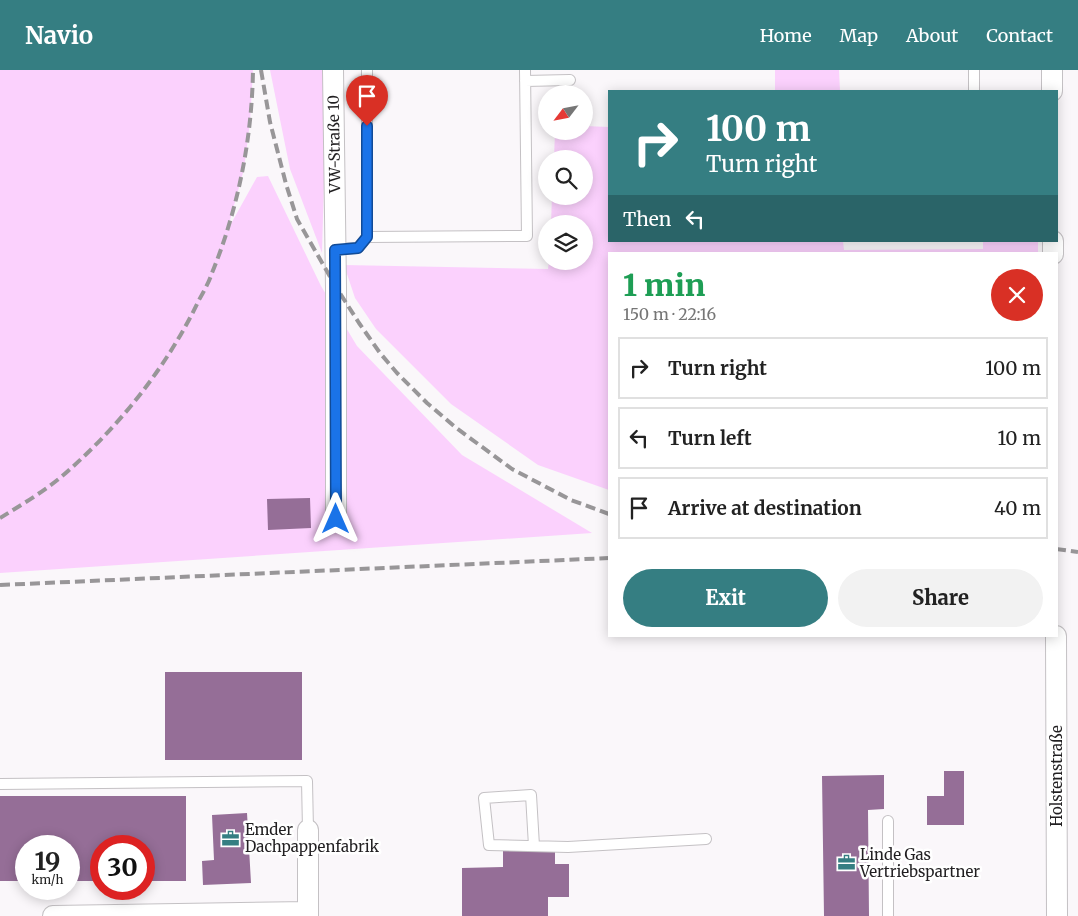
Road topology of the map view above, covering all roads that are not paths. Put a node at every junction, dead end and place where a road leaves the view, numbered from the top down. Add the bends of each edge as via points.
1 (333, 70) edge
2 (367, 70) edge
3 (974, 70) edge
4 (1052, 70) edge
5 (525, 75) edge
6 (570, 80) dead end
7 (974, 90) edge
8 (1052, 90) edge
9 (367, 237) junction
10 (335, 250) junction
11 (336, 519) dead end
12 (1056, 637) edge
13 (0, 784) edge
14 (888, 821) dead end
15 (308, 830) joint
16 (706, 839) dead end
17 (534, 846) junction
18 (308, 914) edge
19 (53, 916) edge
20 (888, 916) edge
21 (1058, 916) edge

1 - 10 street, VW-Straße 10
2 - 9 lane
3 - 7 lane
4 - 8 street
5 - 6 lane
5 - 9 lane via 526,236
9 - 10 lane via 358,248
10 - 11 street, VW-Straße 10
12 - 21 street, Holstenstraße
13 - 15 lane via 307,781
14 - 20 lane
15 - 18 street
16 - 17 lane
17 - 17 lane via 489,845 484,798 532,796
18 - 19 street

